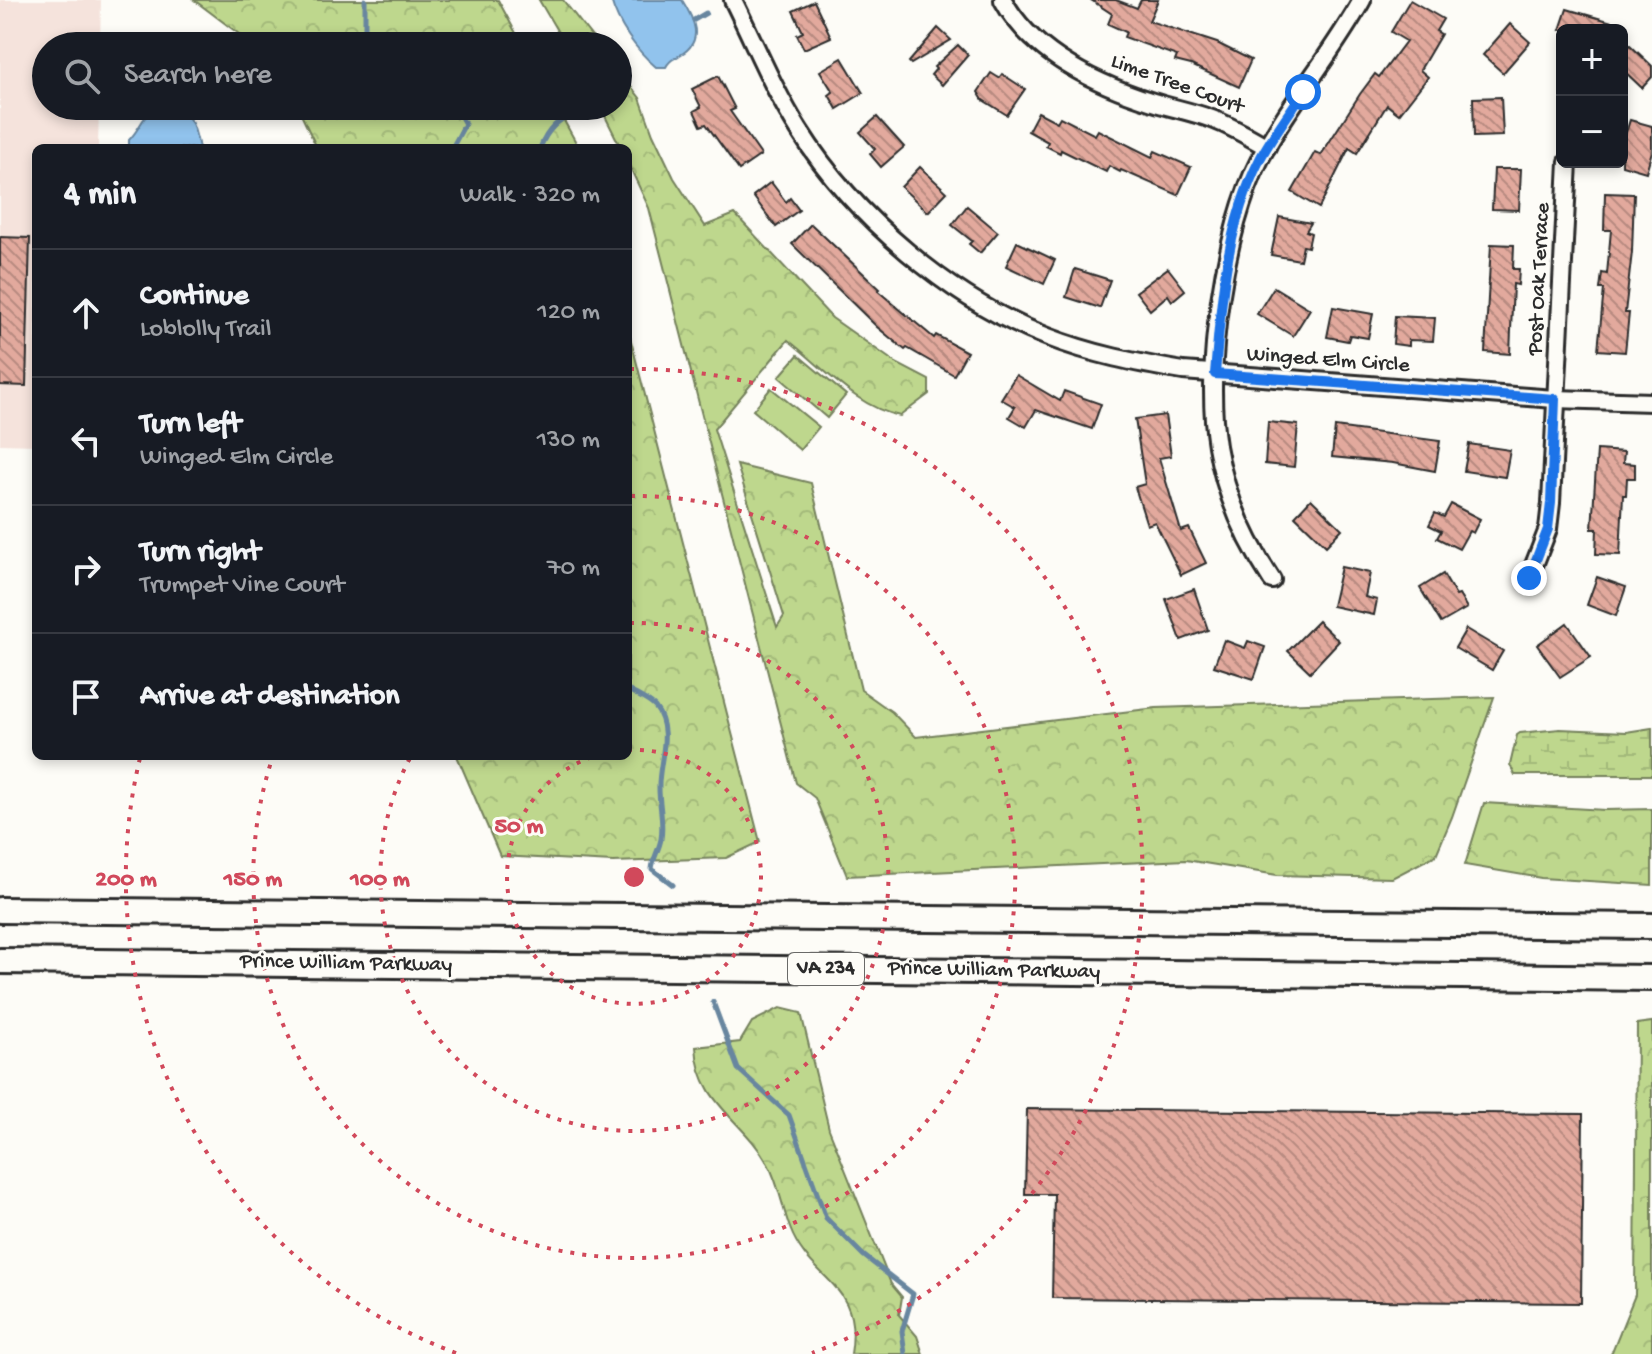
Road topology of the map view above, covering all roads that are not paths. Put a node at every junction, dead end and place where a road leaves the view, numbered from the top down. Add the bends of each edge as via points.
1 (733, 0) edge
2 (1003, 0) edge
3 (1362, 0) edge
4 (1267, 147) junction
5 (1568, 168) edge
6 (1215, 374) junction
7 (1555, 399) junction
8 (1652, 402) edge
9 (1529, 578) dead end
10 (1272, 580) dead end
11 (0, 910) edge
12 (1652, 926) edge
13 (0, 961) edge
14 (1652, 978) edge

1 - 6 street, Winged Elm Circle via 778,93 824,167 920,261 1045,336 1132,362
2 - 4 street, Lime Tree Court via 1030,38 1092,77 1214,120
3 - 4 street
4 - 6 street via 1245,195 1226,262
5 - 7 street, Post Oak Terrace
6 - 7 street, Winged Elm Circle
6 - 10 street via 1217,444 1226,482 1252,549
7 - 8 street, Winged Elm Circle
7 - 9 street, Post Oak Terrace via 1548,529
11 - 12 highway
13 - 14 highway, Prince William Parkway / VA 234

